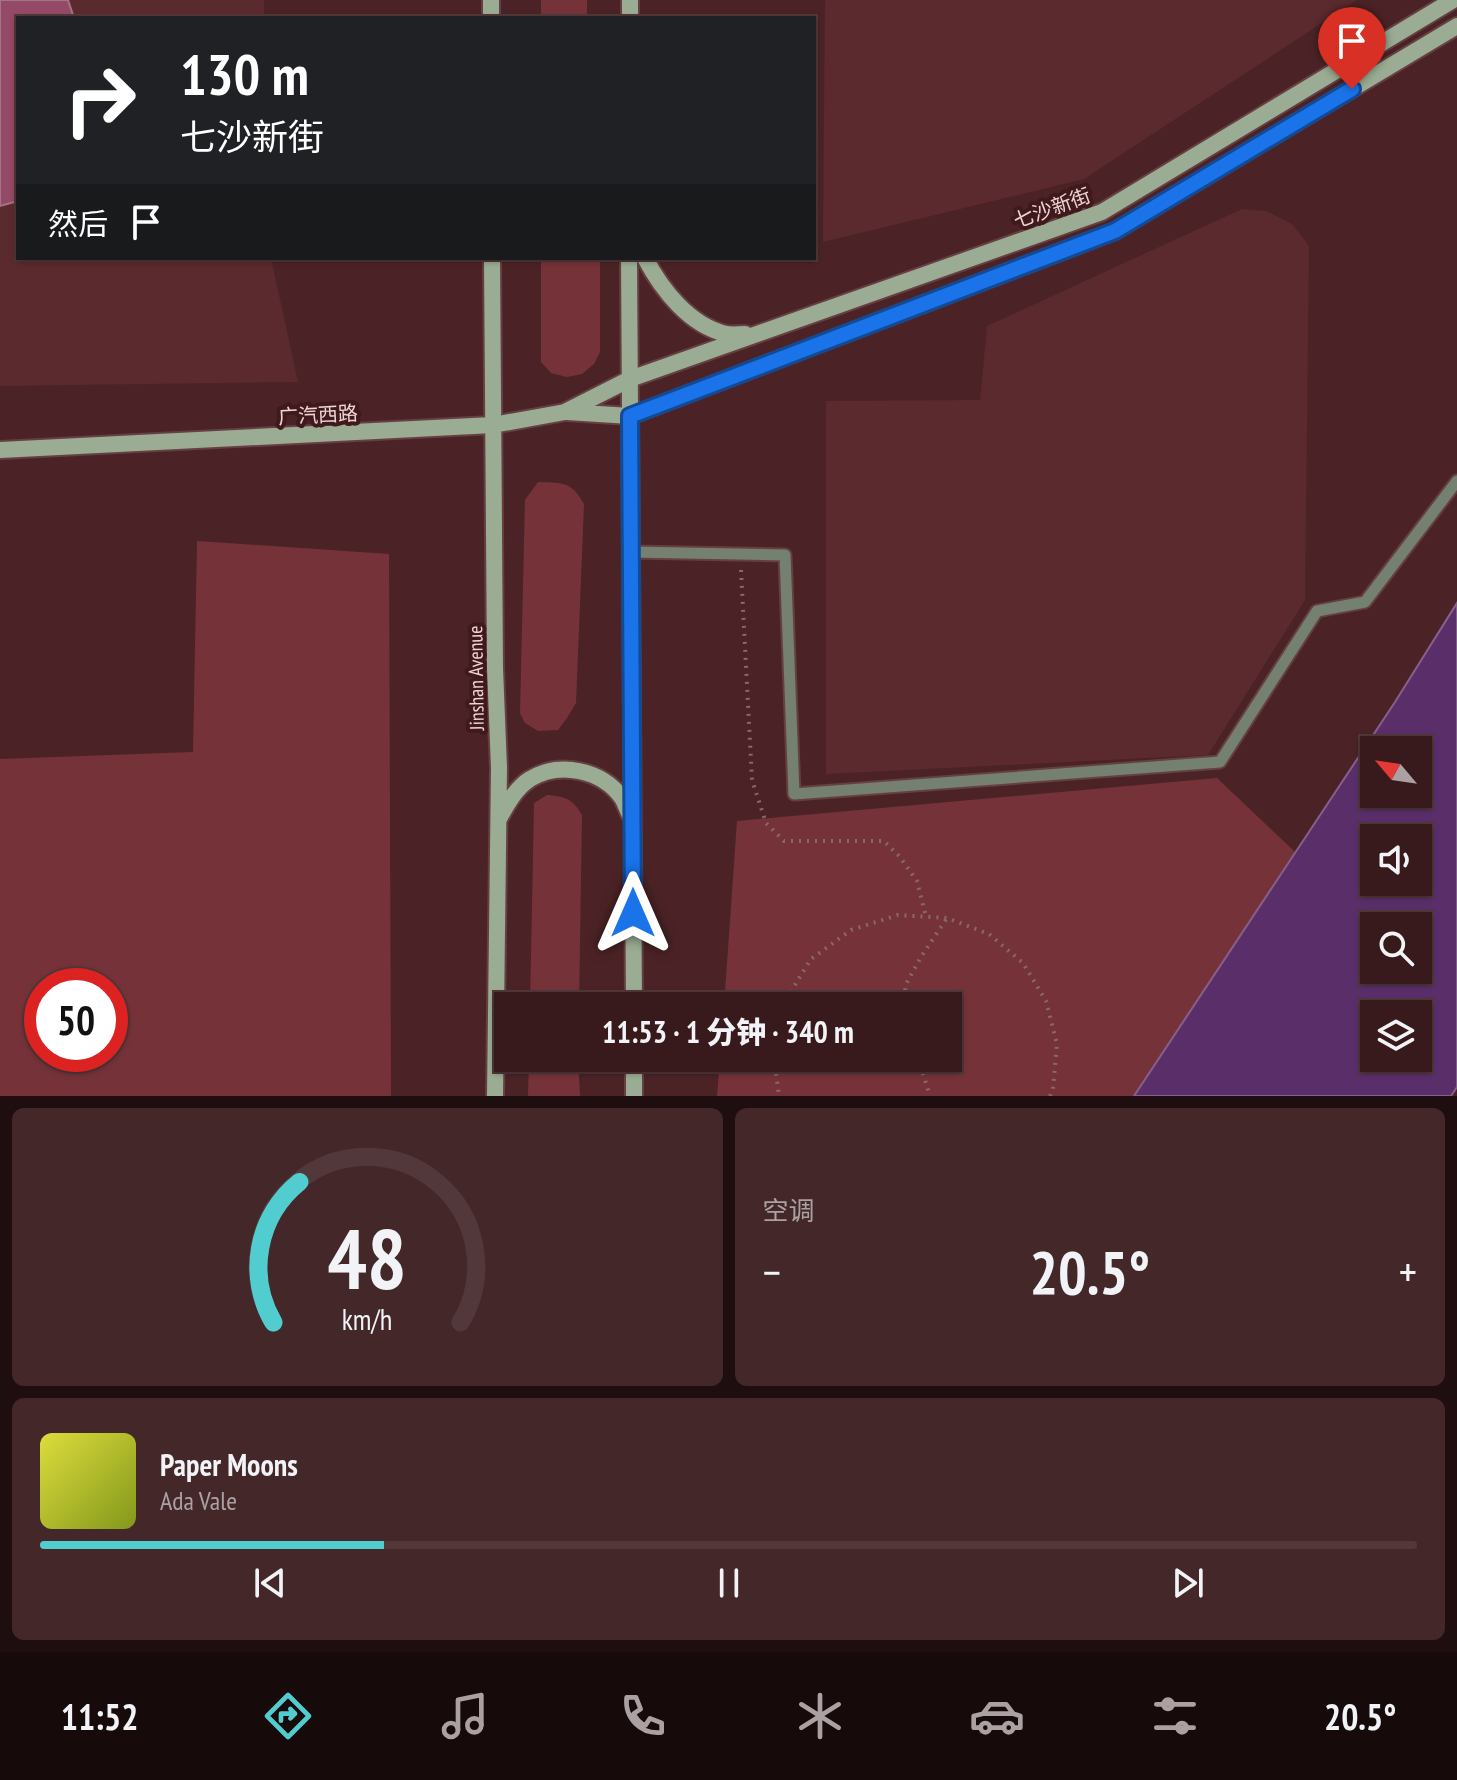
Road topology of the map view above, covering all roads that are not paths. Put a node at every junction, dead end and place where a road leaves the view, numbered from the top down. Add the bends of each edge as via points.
1 (1453, 0) edge
2 (1457, 26) edge
3 (492, 260) edge
4 (629, 260) edge
5 (646, 260) edge
6 (759, 334) junction
7 (630, 379) junction
8 (565, 412) junction
9 (630, 416) junction
10 (493, 425) junction
11 (0, 450) edge
12 (1457, 481) edge
13 (631, 552) junction
14 (498, 820) junction
15 (633, 820) junction
16 (634, 992) edge
17 (634, 1072) edge
18 (495, 1096) edge
19 (634, 1096) edge

1 - 6 street, 七沙新街 via 1102,212
2 - 9 street via 1115,231
3 - 10 street, Jinshan Avenue
4 - 7 street
5 - 6 street via 674,300 701,324 728,335
6 - 7 street, 七沙新街
7 - 8 street, 广汽西路
7 - 9 street
8 - 9 street
8 - 10 street, 广汽西路
9 - 13 street
10 - 11 street, 广汽西路
10 - 14 street, Jinshan Avenue
12 - 13 lane via 1365,602 1317,611 1220,762 794,794 785,555
13 - 15 street
14 - 15 street via 530,779 554,770 579,770 603,779
14 - 18 street, Jinshan Avenue
15 - 16 street
17 - 19 street

